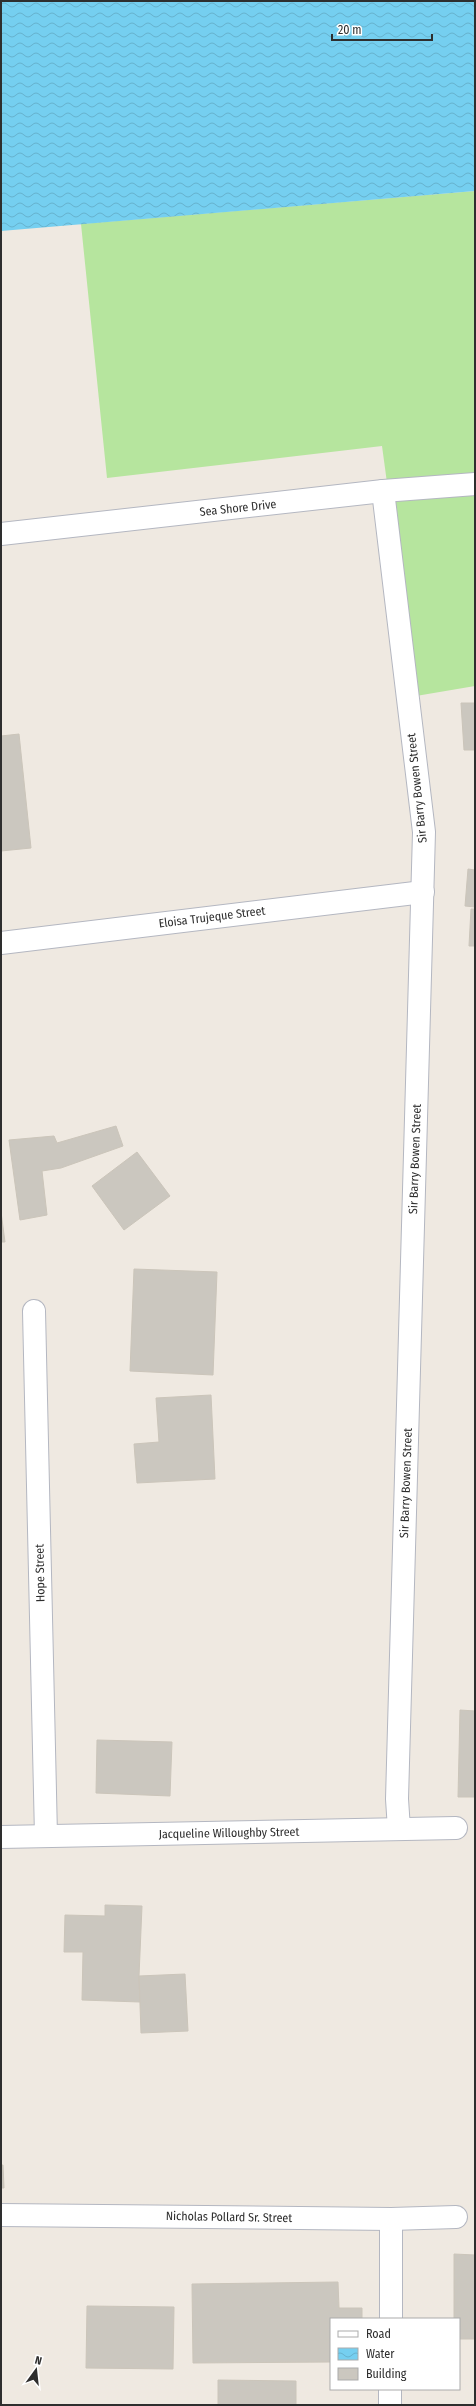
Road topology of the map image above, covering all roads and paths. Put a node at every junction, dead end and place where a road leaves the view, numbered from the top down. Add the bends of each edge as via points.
1 (475, 484) edge
2 (383, 491) junction
3 (1, 534) edge
4 (423, 892) junction
5 (1, 943) edge
6 (34, 1311) dead end
7 (456, 1828) dead end
8 (399, 1829) junction
9 (46, 1836) junction
10 (1, 1837) edge
11 (1, 2215) edge
12 (456, 2217) dead end
13 (391, 2218) junction
14 (391, 2318) edge
15 (390, 2390) edge
16 (390, 2405) edge

1 - 2 street, Sea Shore Drive
2 - 3 street, Sea Shore Drive
2 - 4 street, Sir Barry Bowen Street via 424,832
4 - 5 street, Eloisa Trujeque Street
4 - 8 street, Sir Barry Bowen Street
6 - 9 street, Hope Street
7 - 8 street, Jacqueline Willoughby Street
8 - 9 street, Jacqueline Willoughby Street
9 - 10 street, Jacqueline Willoughby Street
11 - 13 street, Nicholas Pollard Sr. Street
12 - 13 street, Nicholas Pollard Sr. Street
13 - 14 street
15 - 16 street

